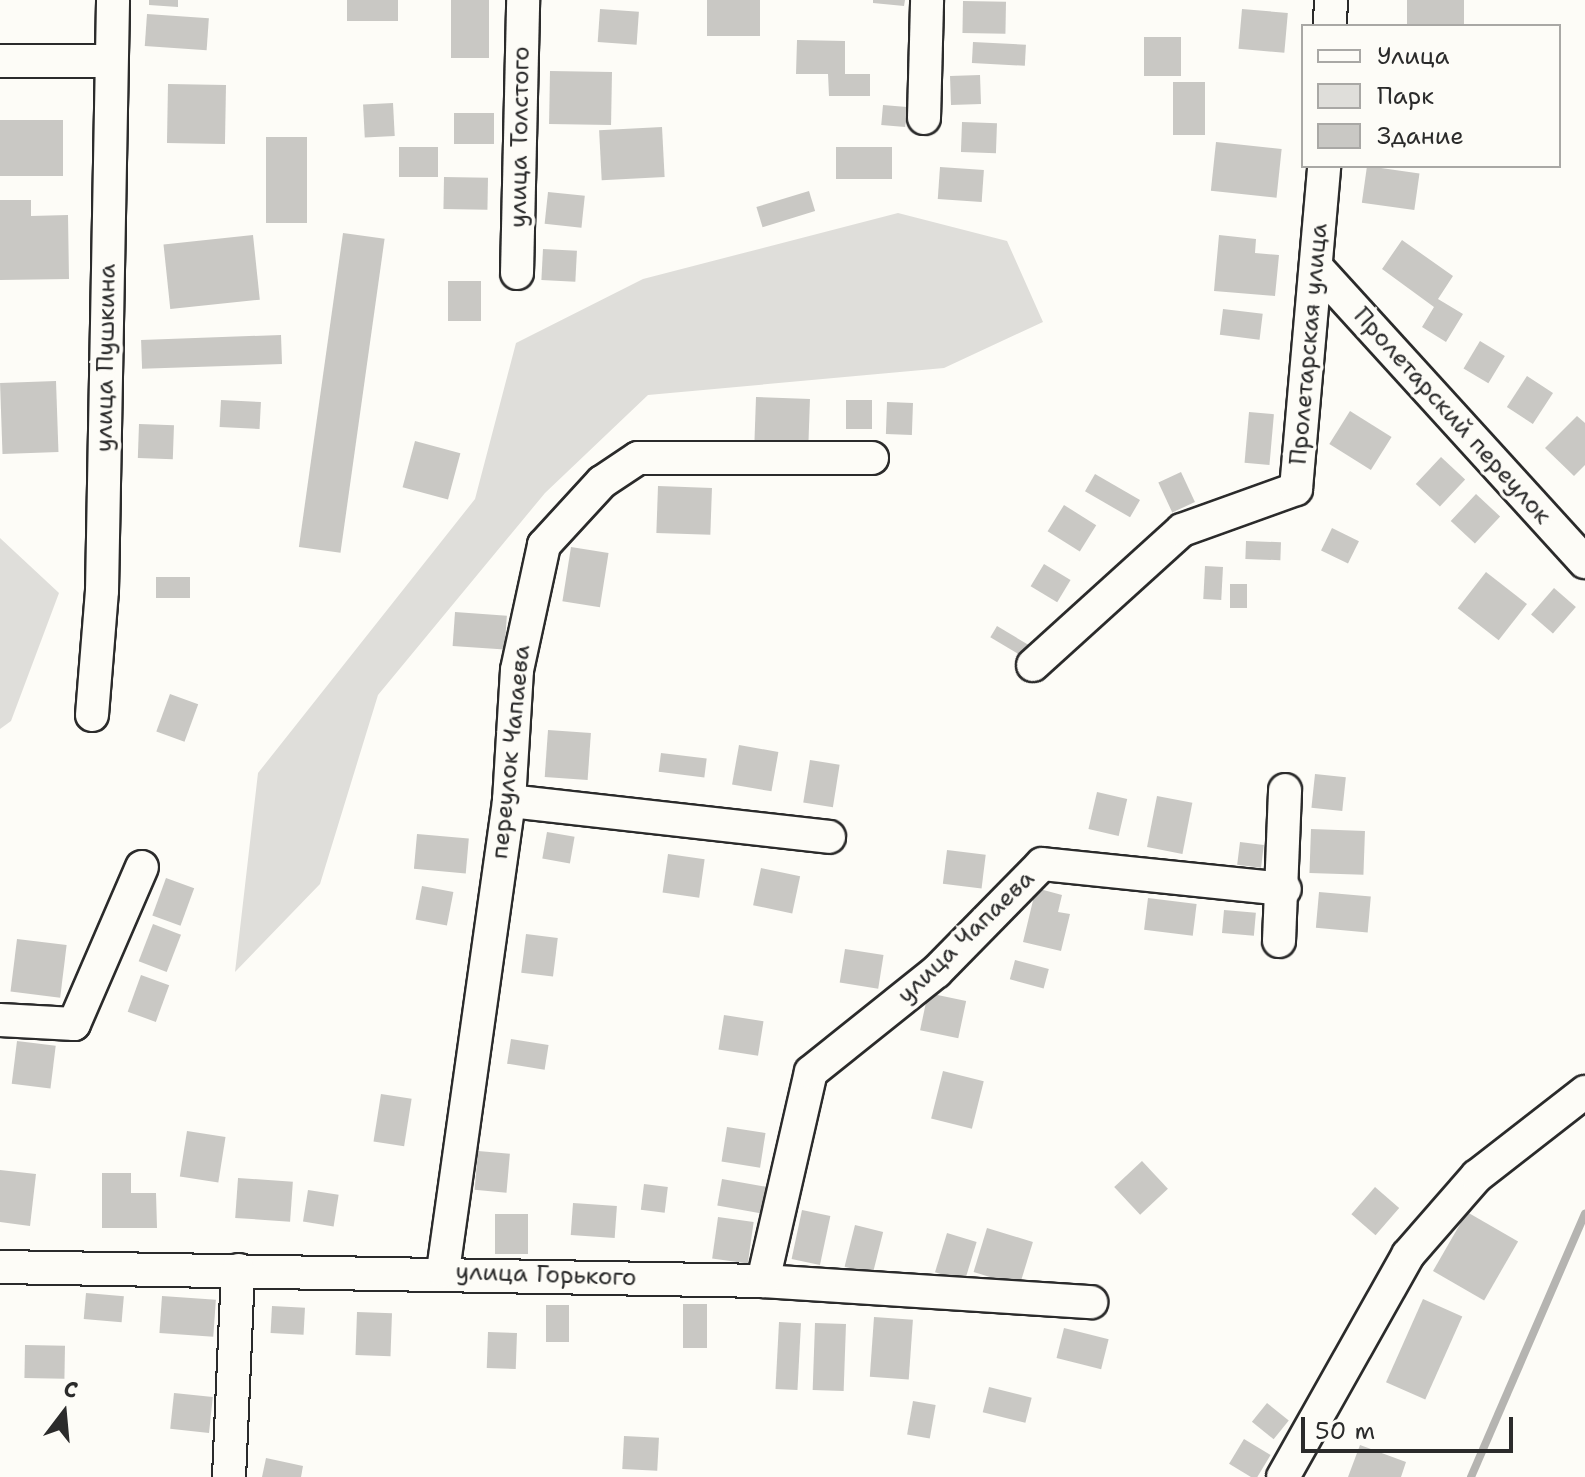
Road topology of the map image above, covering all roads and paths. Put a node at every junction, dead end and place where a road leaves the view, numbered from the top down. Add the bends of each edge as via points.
1 (113, 0) edge
2 (523, 0) edge
3 (927, 0) edge
4 (1331, 0) edge
5 (1330, 24) edge
6 (0, 61) edge
7 (110, 61) junction
8 (924, 118) dead end
9 (1324, 168) edge
10 (1319, 270) junction
11 (517, 273) dead end
12 (872, 458) dead end
13 (1585, 562) edge
14 (1033, 665) dead end
15 (92, 715) dead end
16 (1285, 790) dead end
17 (509, 801) junction
18 (829, 837) dead end
19 (142, 867) dead end
20 (1285, 889) junction
21 (1279, 941) dead end
22 (0, 1020) edge
23 (1585, 1092) edge
24 (0, 1267) edge
25 (238, 1270) junction
26 (443, 1271) junction
27 (763, 1281) junction
28 (1091, 1302) dead end
29 (229, 1477) edge
30 (1283, 1477) edge

1 - 7 street, улица Пушкина
2 - 11 street, улица Толстого
3 - 8 street
4 - 5 street
6 - 7 street
7 - 15 street, улица Пушкина via 102,591
9 - 10 street, Пролетарская улица
10 - 13 street, Пролетарский переулок
10 - 14 street, Пролетарская улица via 1296,489 1182,530
12 - 17 street, переулок Чапаева via 638,458 602,482 544,545 517,670
16 - 20 street
17 - 18 street
17 - 26 street, переулок Чапаева
19 - 22 street via 74,1024
20 - 21 street
20 - 27 street, улица Чапаева via 1042,864 936,972 811,1072
23 - 30 street via 1477,1176 1408,1255
24 - 25 street, улица Горького
25 - 26 street, улица Горького
25 - 29 street
26 - 27 street, улица Горького
27 - 28 street, улица Горького

